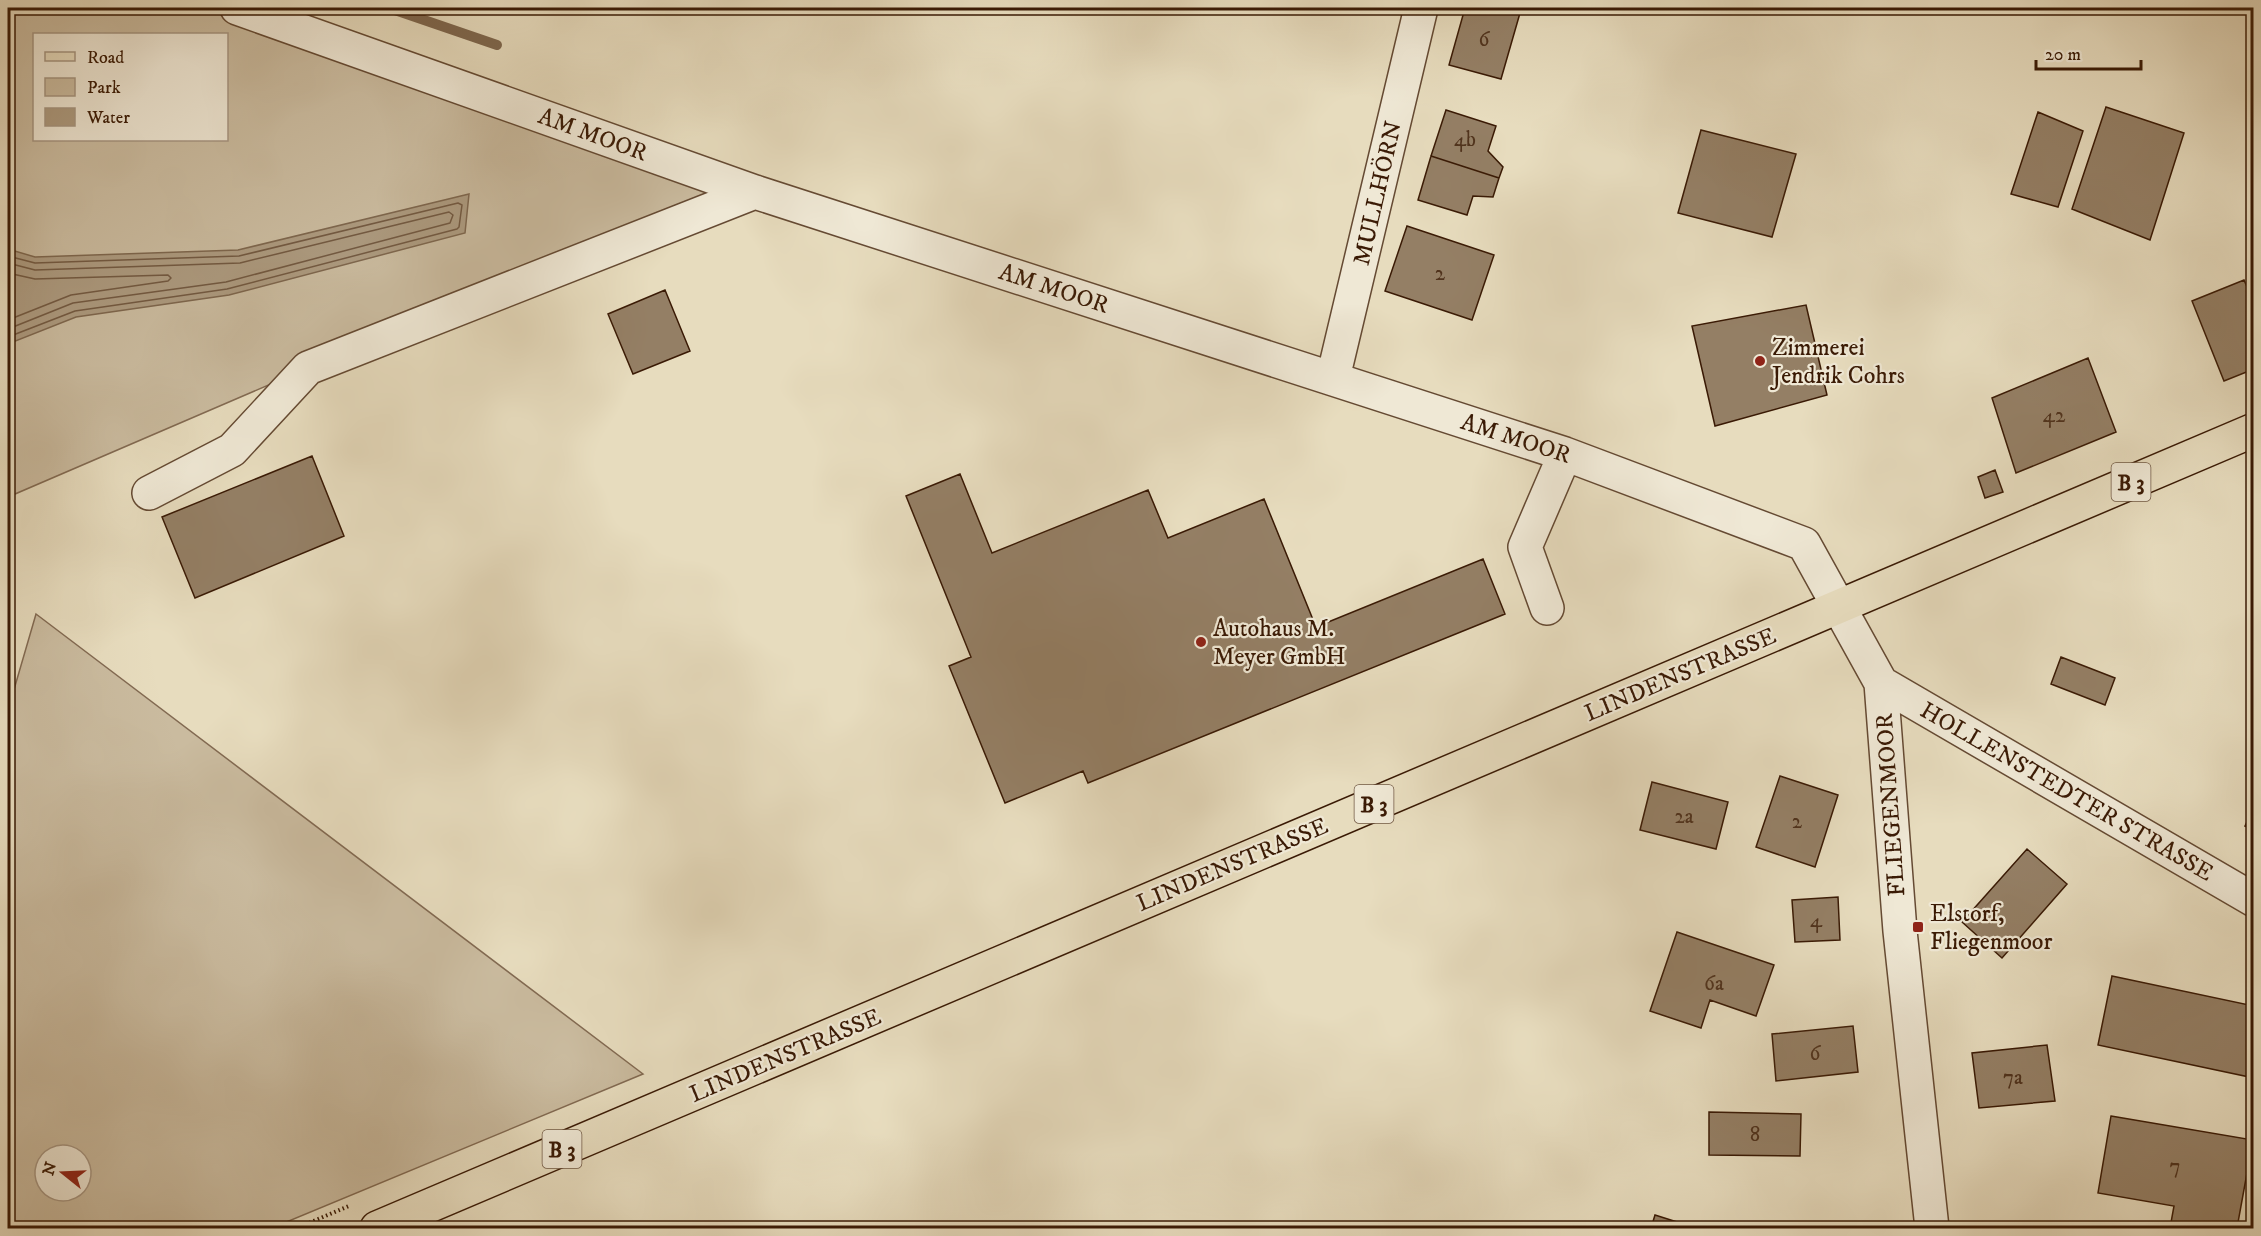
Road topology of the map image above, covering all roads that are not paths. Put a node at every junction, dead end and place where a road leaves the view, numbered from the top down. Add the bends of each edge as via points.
1 (237, 8) edge
2 (1421, 8) edge
3 (755, 192) junction
4 (1333, 378) junction
5 (2253, 430) edge
6 (1565, 454) junction
7 (149, 493) dead end
8 (1839, 606) junction
9 (1547, 608) dead end
10 (1881, 683) junction
11 (2253, 900) edge
12 (377, 1228) edge
13 (1932, 1228) edge

1 - 3 street, AM MOOR
2 - 4 street, MULLHÖRN
3 - 4 street, AM MOOR
3 - 7 street via 308,368 232,450
4 - 6 street, AM MOOR
5 - 8 main road, LINDENSTRASSE / B 3
6 - 8 street, AM MOOR via 1804,544
6 - 9 street via 1525,547
8 - 10 street, FLIEGENMOOR
8 - 12 main road, LINDENSTRASSE / B 3
10 - 11 street, HOLLENSTEDTER STRASSE
10 - 13 street, FLIEGENMOOR via 1900,930

